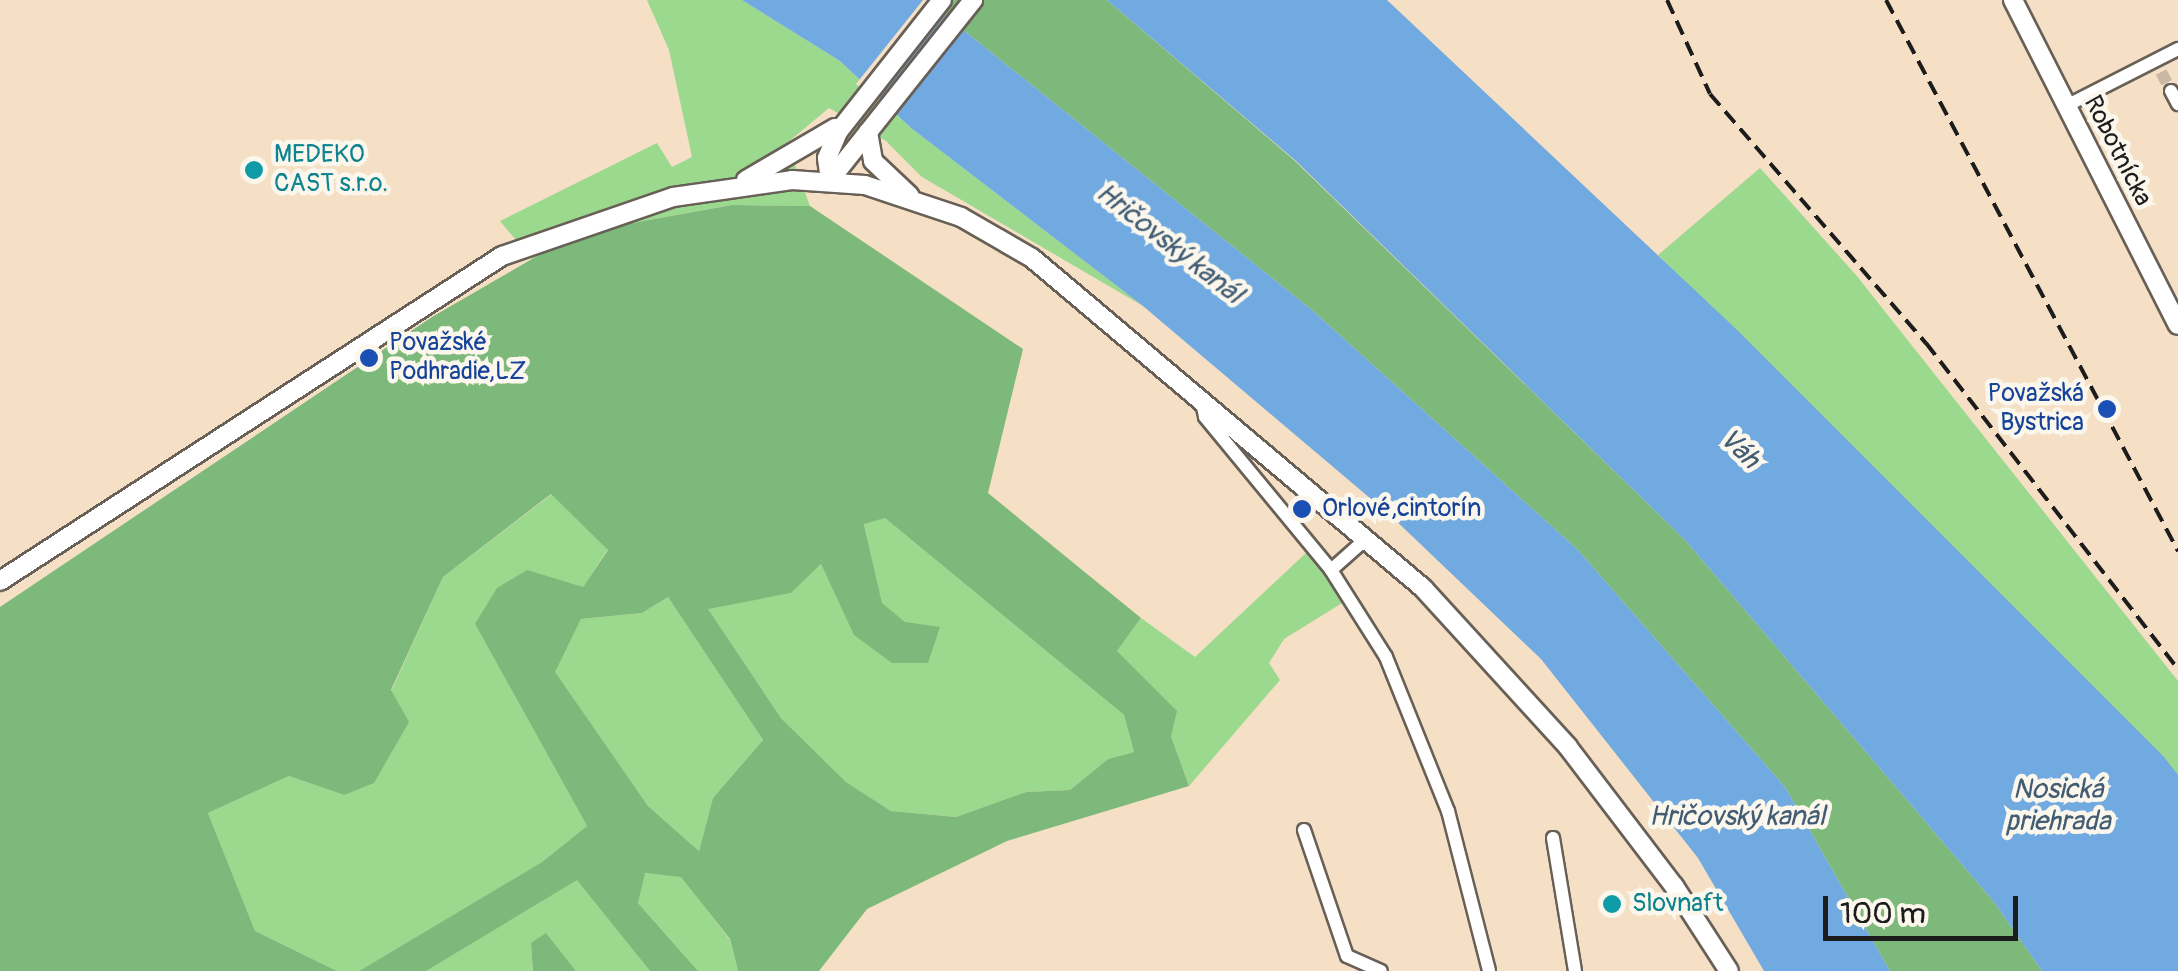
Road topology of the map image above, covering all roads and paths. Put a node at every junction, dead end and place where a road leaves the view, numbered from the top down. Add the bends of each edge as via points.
1 (942, 0) edge
2 (973, 0) edge
3 (2013, 0) edge
4 (2178, 50) edge
5 (2066, 106) junction
6 (852, 111) junction
7 (872, 127) junction
8 (830, 180) junction
9 (736, 185) junction
10 (914, 200) junction
11 (2178, 325) edge
12 (1200, 396) junction
13 (1366, 539) junction
14 (1331, 570) junction
15 (0, 581) edge
16 (1304, 830) dead end
17 (1553, 838) dead end
18 (1381, 971) edge
19 (1489, 971) edge
20 (1575, 971) edge
21 (1729, 971) edge

1 - 6 main road
2 - 7 main road
3 - 5 main road, Robotnícka
4 - 5 street via 2158,67
5 - 11 main road, Robotnícka
6 - 8 main road via 827,158
6 - 9 main road via 794,157
7 - 8 main road
7 - 10 main road via 877,166
8 - 9 main road
8 - 10 main road
9 - 15 main road via 628,208 502,256
10 - 12 main road via 1005,240
12 - 13 main road
12 - 14 street via 1205,417
13 - 14 street
13 - 21 main road via 1527,697 1674,886
14 - 19 street via 1386,657 1417,722 1448,811
16 - 18 street via 1347,956
17 - 20 street

